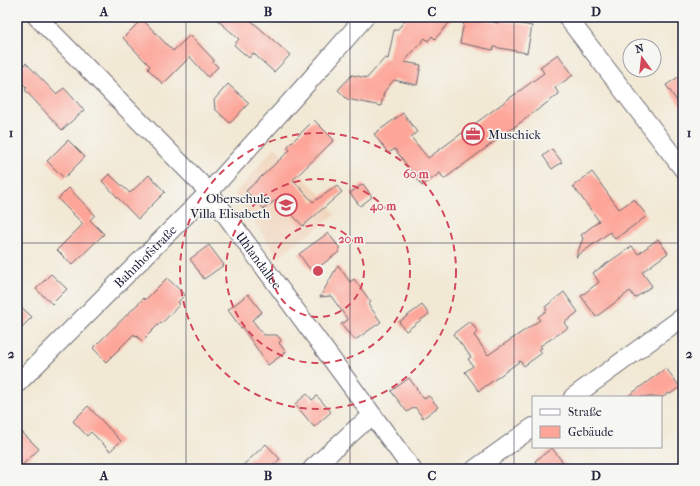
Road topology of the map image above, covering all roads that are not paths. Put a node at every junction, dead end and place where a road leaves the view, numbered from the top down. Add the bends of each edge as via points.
1 (37, 17) edge
2 (364, 17) edge
3 (567, 17) edge
4 (683, 169) edge
5 (209, 192) junction
6 (683, 317) edge
7 (17, 384) edge
8 (575, 396) edge
9 (373, 416) junction
10 (532, 428) edge
11 (312, 469) edge
12 (412, 469) edge
13 (475, 469) edge

1 - 5 street, Uhlandallee
2 - 5 street, Bahnhofstraße
3 - 4 street
5 - 7 street, Bahnhofstraße
5 - 9 street, Uhlandallee
6 - 8 street
9 - 11 street
9 - 12 street, Uhlandallee
10 - 13 street

